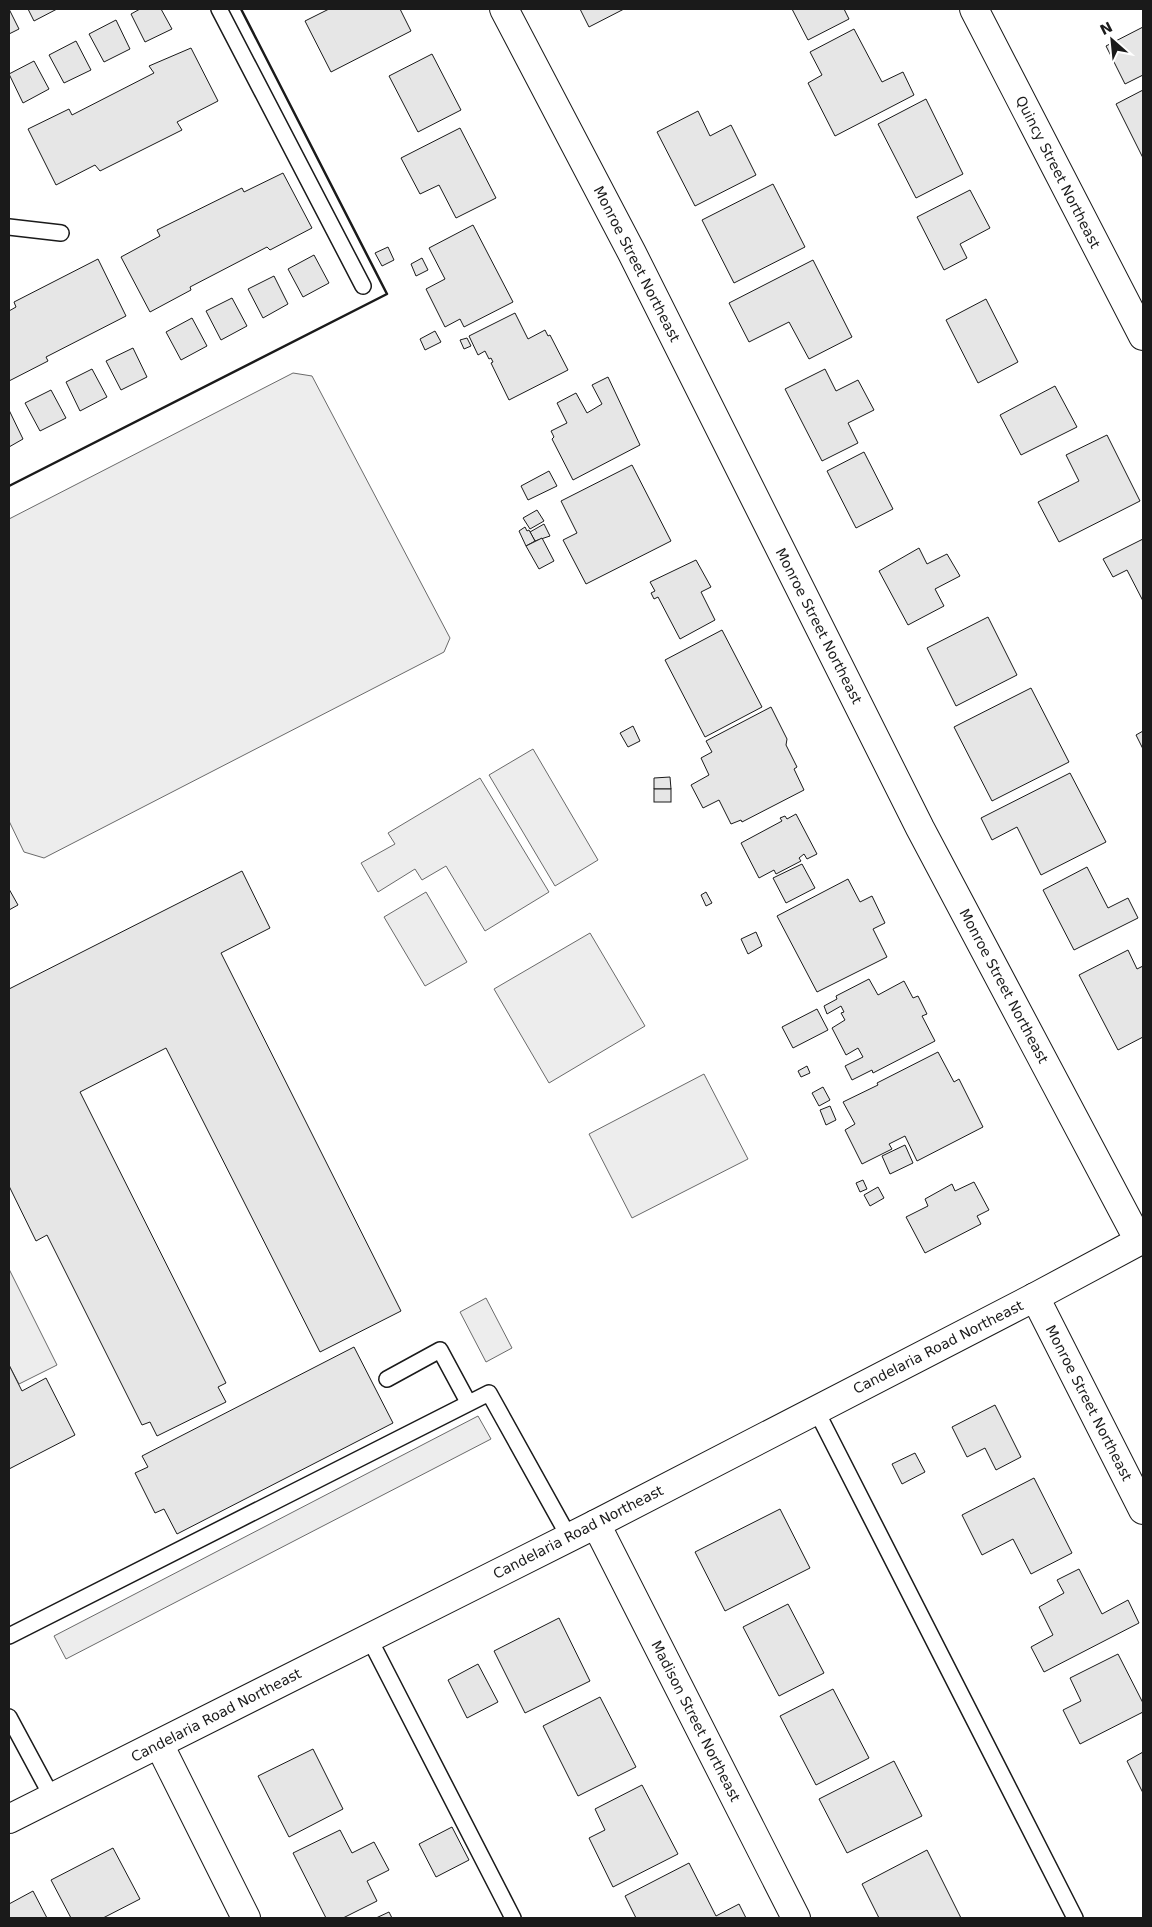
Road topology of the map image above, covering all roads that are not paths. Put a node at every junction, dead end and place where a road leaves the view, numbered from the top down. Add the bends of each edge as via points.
1 (219, 9) edge
2 (504, 9) edge
3 (974, 9) edge
4 (9, 227) edge
5 (61, 233) dead end
6 (363, 286) dead end
7 (1143, 336) edge
8 (1141, 1240) edge
9 (1035, 1297) junction
10 (387, 1379) dead end
11 (468, 1402) junction
12 (816, 1410) junction
13 (1143, 1510) edge
14 (596, 1524) junction
15 (569, 1537) junction
16 (9, 1636) edge
17 (369, 1638) junction
18 (9, 1717) edge
19 (159, 1744) junction
20 (52, 1797) junction
21 (9, 1819) edge
22 (246, 1918) edge
23 (513, 1918) edge
24 (796, 1918) edge
25 (1075, 1918) edge

1 - 6 lane
2 - 8 street, Monroe Street Northeast via 632,253 920,828
3 - 7 street, Quincy Street Northeast
4 - 5 lane
8 - 9 street, Candelaria Road Northeast
9 - 12 street, Candelaria Road Northeast
9 - 13 street, Monroe Street Northeast
10 - 11 lane via 440,1350
11 - 15 lane via 489,1393
11 - 16 lane
12 - 14 street, Candelaria Road Northeast
12 - 25 lane
14 - 15 street, Candelaria Road Northeast
14 - 24 street, Madison Street Northeast
15 - 17 street, Candelaria Road Northeast
17 - 19 street, Candelaria Road Northeast
17 - 23 lane
18 - 20 lane
19 - 20 street, Candelaria Road Northeast
19 - 22 street
20 - 21 street, Candelaria Road Northeast

